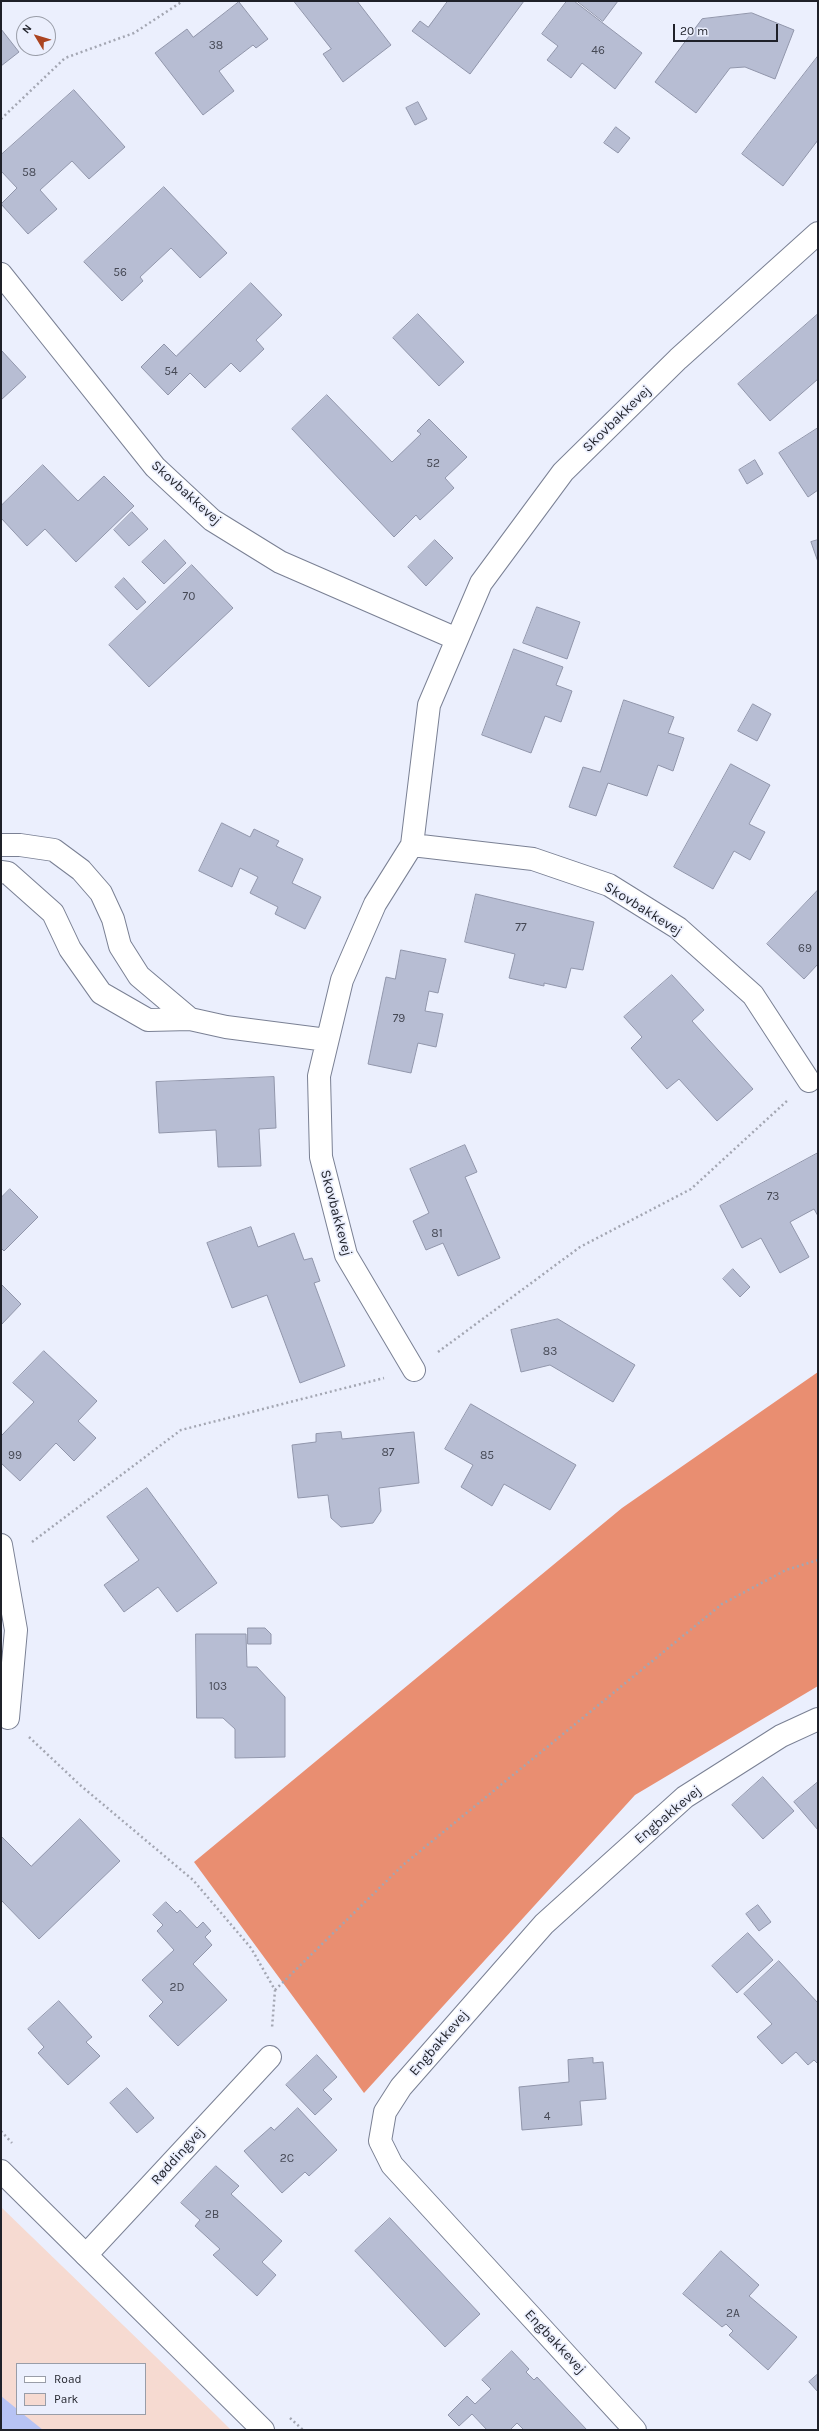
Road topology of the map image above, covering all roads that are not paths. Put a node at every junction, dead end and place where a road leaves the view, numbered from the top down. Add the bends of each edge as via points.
1 (818, 233) edge
2 (1, 274) edge
3 (457, 639) junction
4 (1, 845) edge
5 (412, 845) junction
6 (1, 872) edge
7 (190, 1018) junction
8 (327, 1040) junction
9 (808, 1081) dead end
10 (414, 1370) dead end
11 (1, 1545) edge
12 (8, 1718) road end
13 (818, 1720) edge
14 (270, 2057) road end
15 (1, 2171) edge
16 (86, 2255) junction
17 (263, 2430) edge
18 (635, 2430) edge

1 - 3 street, Skovbakkevej via 678,359 563,472 481,583
2 - 3 street, Skovbakkevej via 155,467 212,520 280,562
3 - 5 street, Skovbakkevej via 429,705
4 - 7 street via 54,850 81,870 101,893 113,919 120,946 139,976
5 - 8 street, Skovbakkevej via 375,904 345,973
5 - 9 street, Skovbakkevej via 533,859 609,885 678,928 752,995
6 - 7 street via 8,873 53,913 70,949 101,994 148,1020
7 - 8 street via 226,1027
8 - 10 street, Skovbakkevej via 319,1076 321,1157 346,1255
11 - 12 street via 16,1630
13 - 18 street, Engbakkevej via 781,1736 685,1797 544,1924 401,2087 385,2112 380,2141 392,2165
14 - 16 street, Røddingvej
15 - 16 street
16 - 17 street

